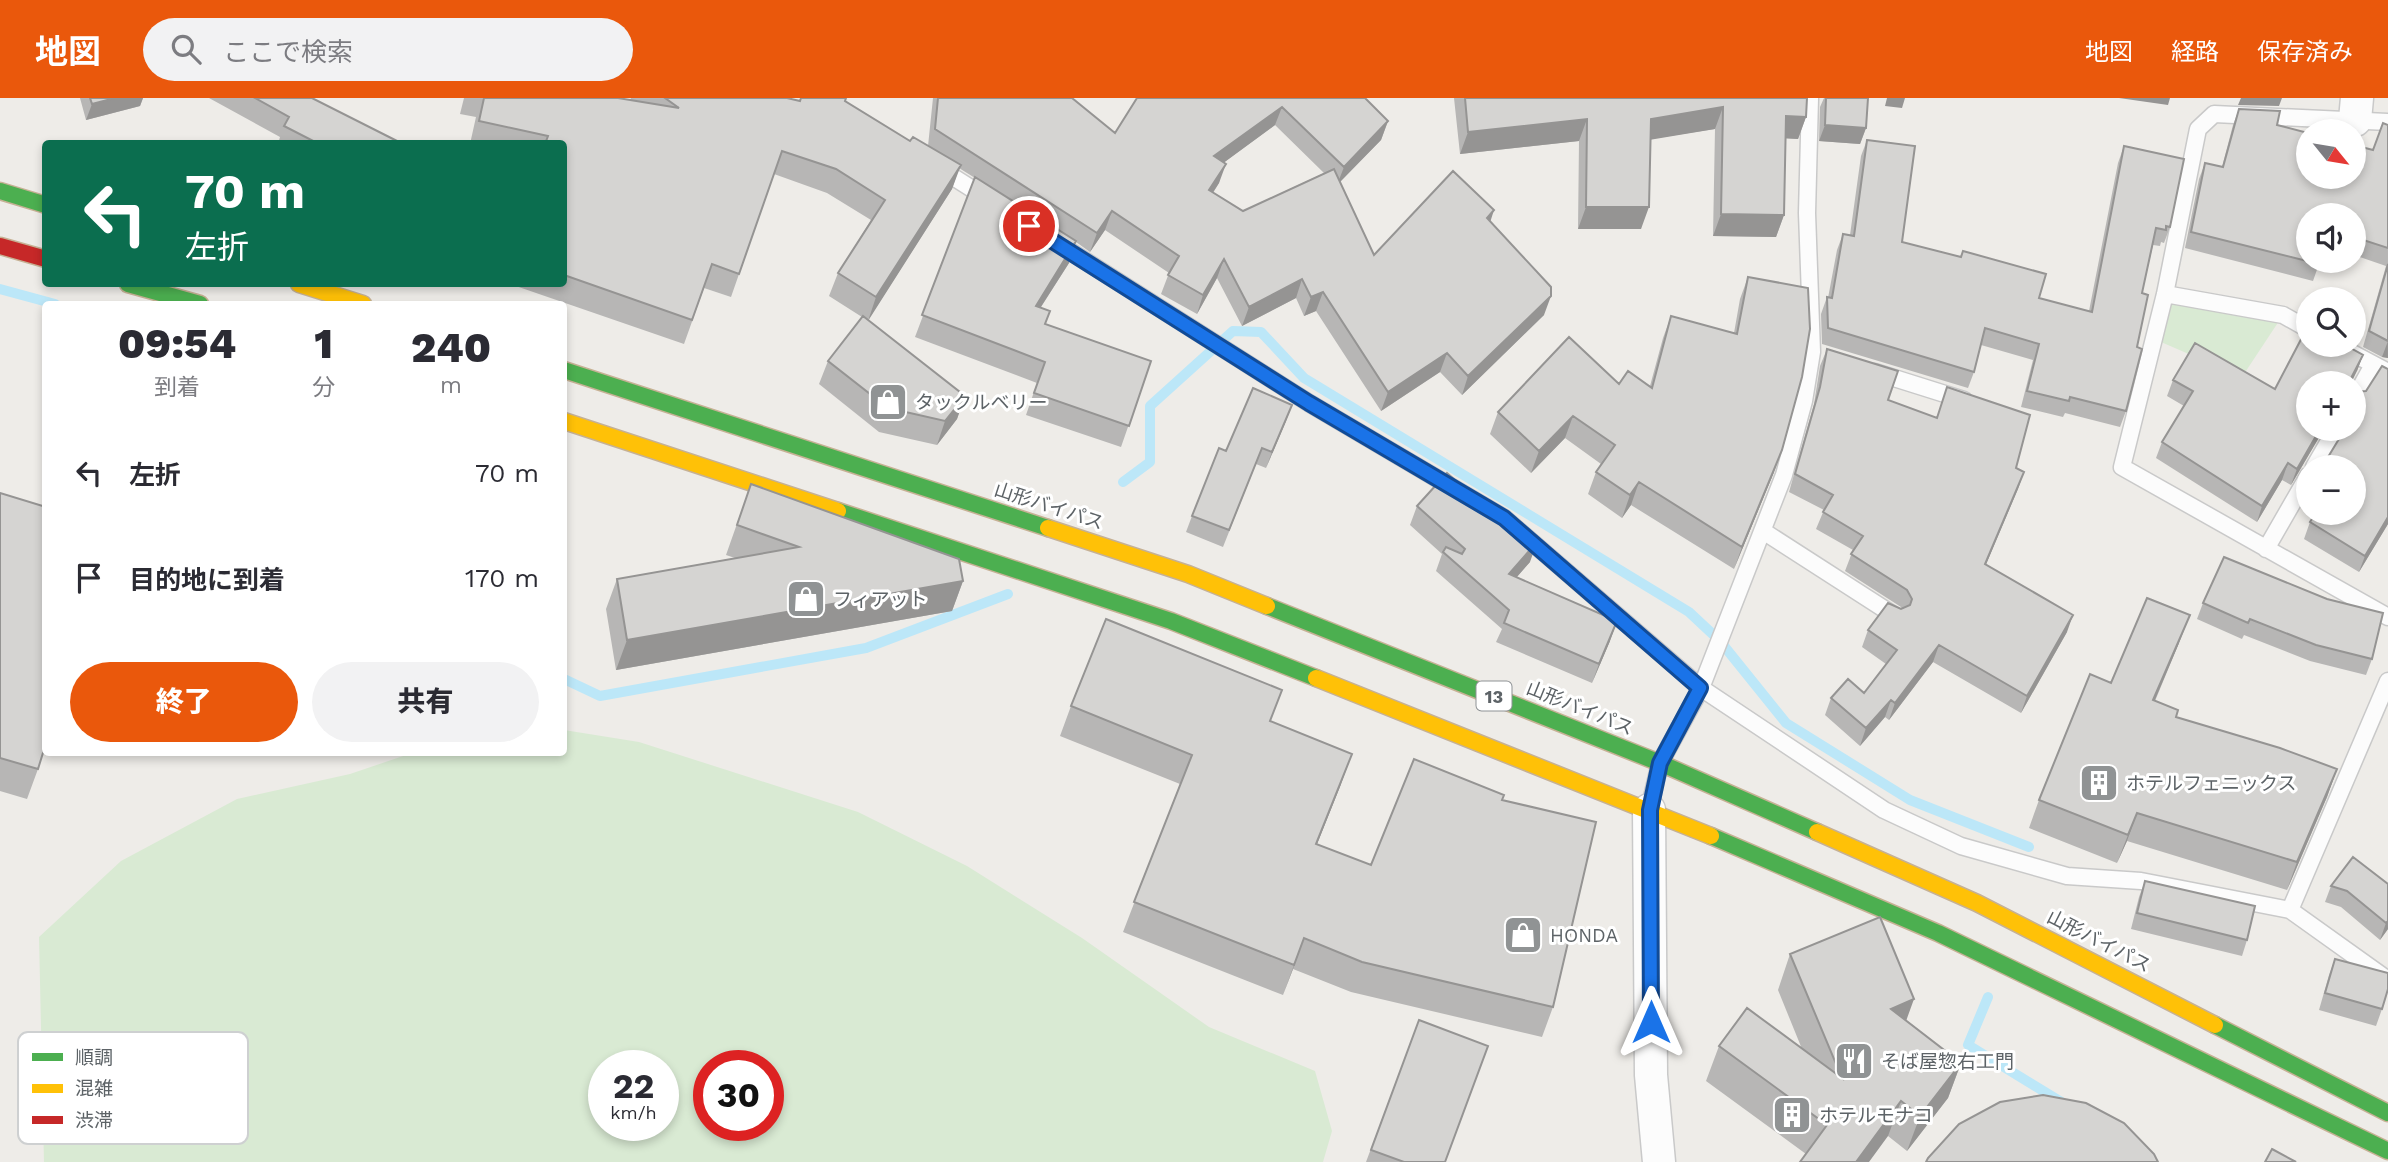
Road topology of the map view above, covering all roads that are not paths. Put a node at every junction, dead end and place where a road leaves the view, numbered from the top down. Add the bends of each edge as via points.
1 (1810, 98) edge
2 (2356, 109) edge
3 (2388, 121) edge
4 (921, 156) edge
5 (0, 191) edge
6 (42, 204) edge
7 (1001, 208) edge
8 (1035, 230) edge
9 (0, 246) edge
10 (42, 258) edge
11 (139, 287) edge
12 (309, 287) edge
13 (2165, 294) junction
14 (189, 301) edge
15 (353, 301) edge
16 (2296, 322) edge
17 (2360, 357) edge
18 (1864, 368) edge
19 (2381, 368) edge
20 (567, 371) edge
21 (2366, 385) edge
22 (1981, 405) edge
23 (567, 422) edge
24 (2296, 498) edge
25 (1763, 531) junction
26 (2266, 549) junction
27 (1895, 616) edge
28 (2388, 617) edge
29 (2388, 681) edge
30 (1700, 688) junction
31 (1660, 763) junction
32 (1650, 810) junction
33 (2290, 910) junction
34 (2388, 980) edge
35 (2388, 1112) edge
36 (2388, 1151) edge
37 (1659, 1162) edge

1 - 25 lane via 1807,213 1819,354
2 - 3 lane
2 - 13 lane via 2214,114 2198,129
4 - 7 lane
5 - 6 highway
8 - 30 lane via 1504,518
9 - 10 highway
11 - 14 highway
12 - 15 highway
13 - 16 lane via 2283,315
13 - 26 lane via 2122,467
17 - 19 lane
18 - 22 lane
19 - 21 lane
20 - 31 highway, 山形バイパス / 13 via 1188,573
23 - 32 highway via 1171,621
24 - 26 lane
25 - 27 lane
25 - 30 lane
26 - 28 lane
29 - 33 lane
30 - 31 lane
30 - 33 lane via 1884,810 1961,846 2067,876 2141,881
31 - 32 lane
31 - 35 highway, 山形バイパス / 13 via 1977,903
32 - 36 highway via 1938,933
32 - 37 street via 1651,1075
33 - 34 lane

